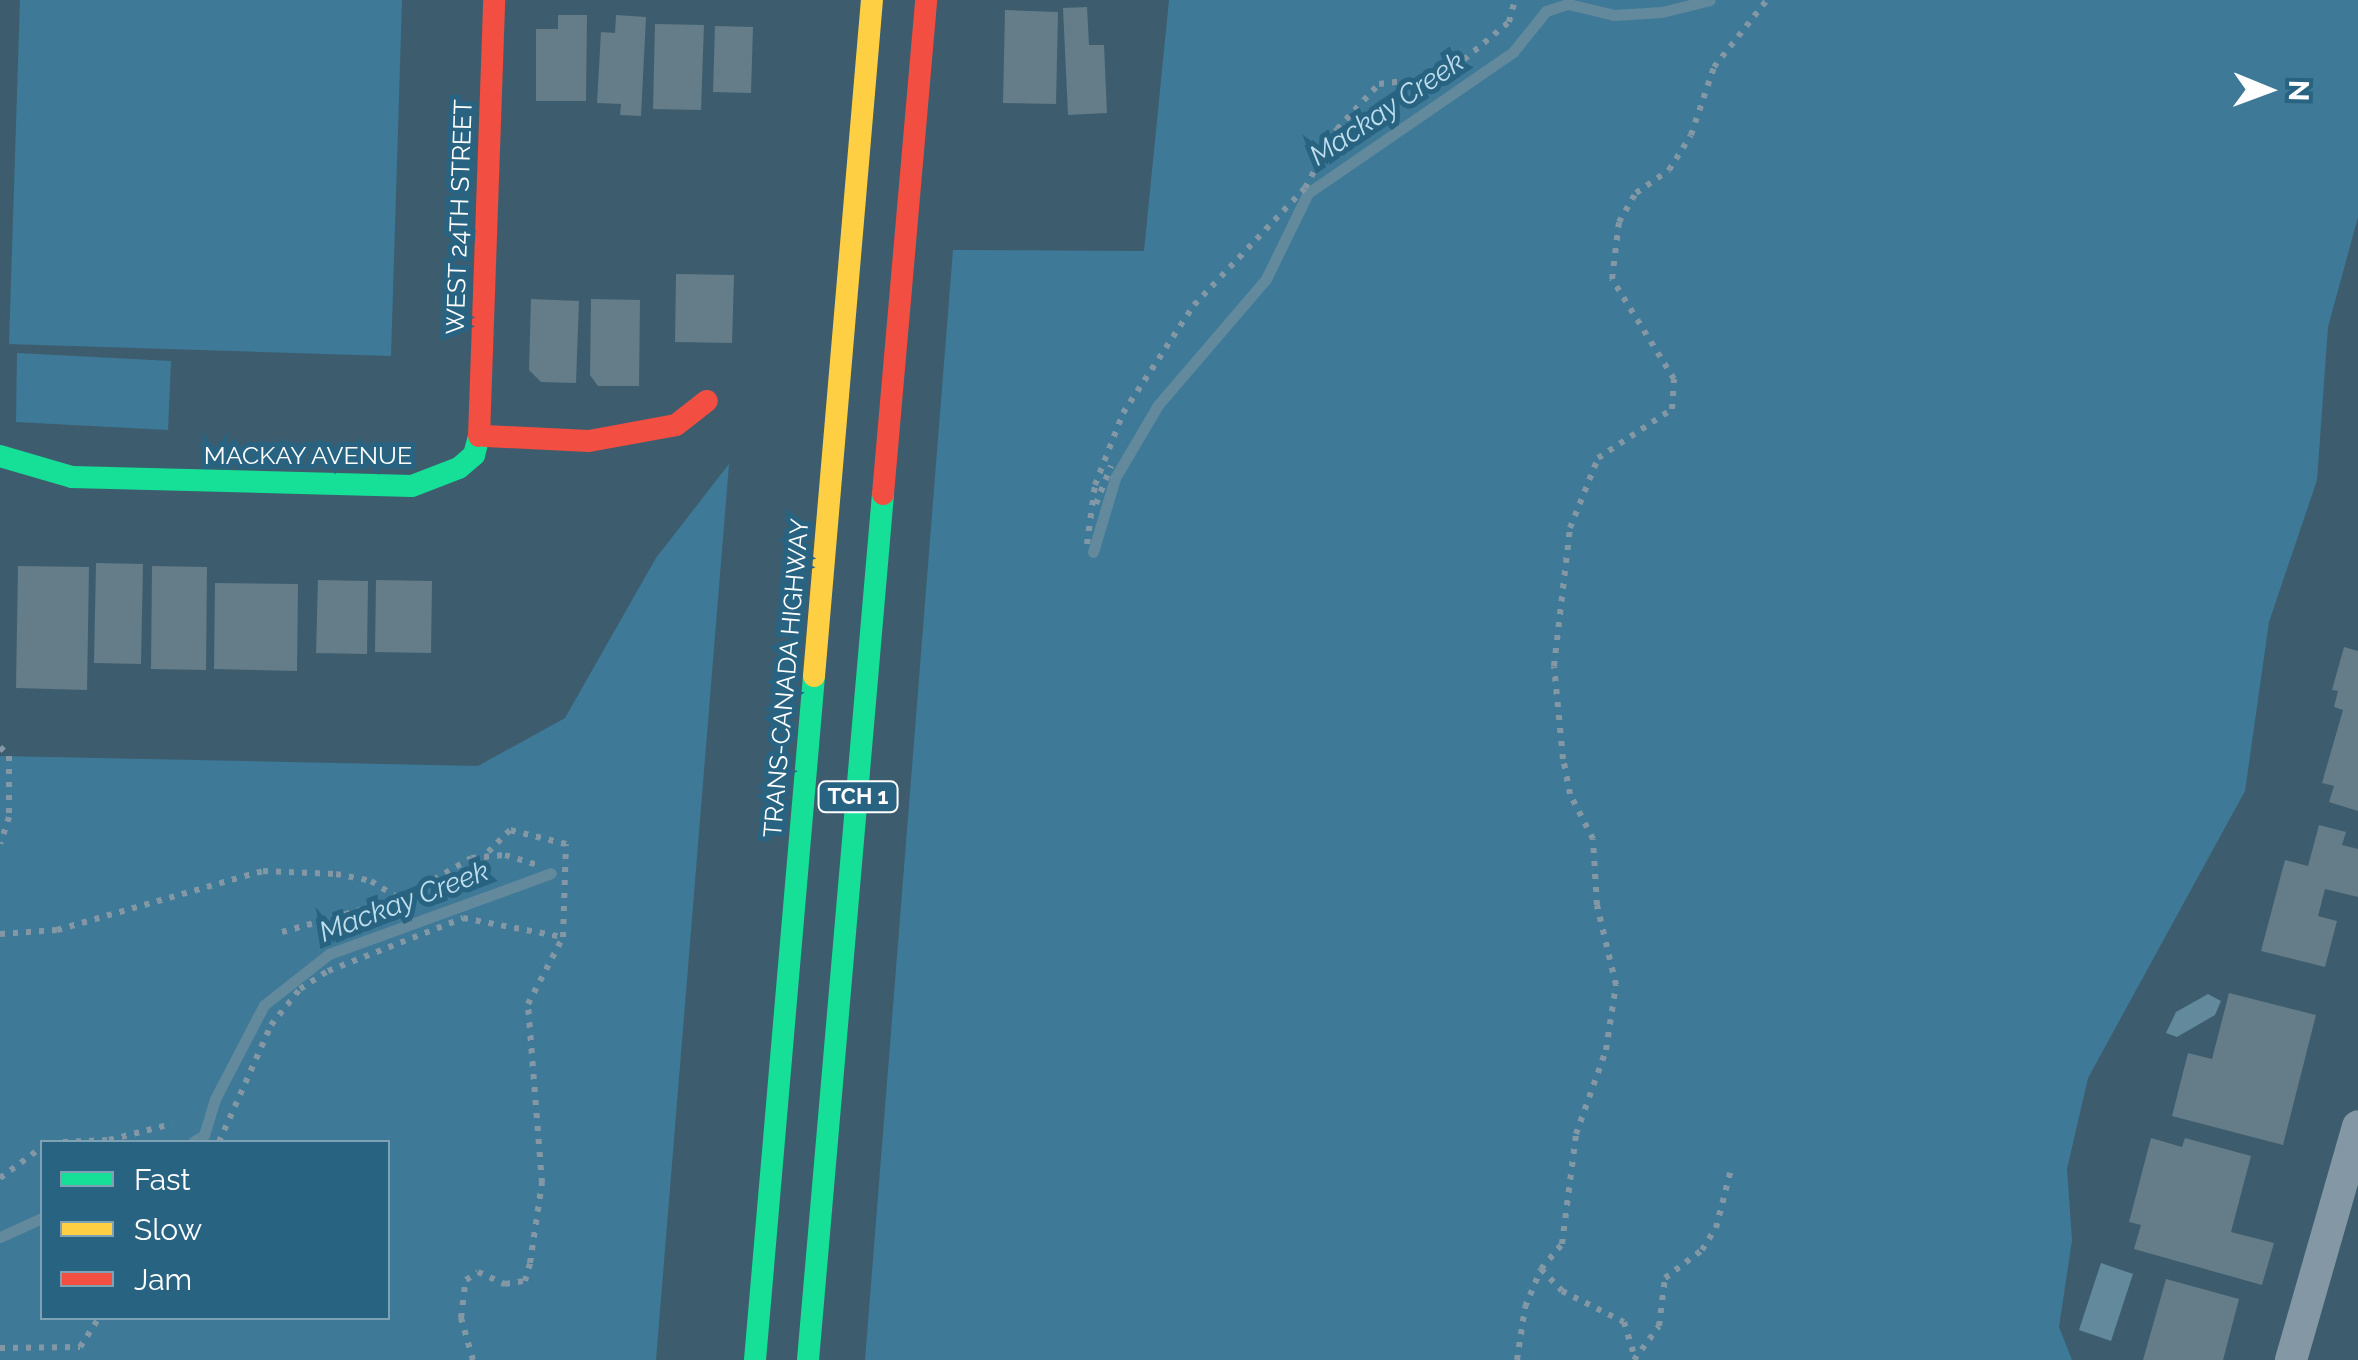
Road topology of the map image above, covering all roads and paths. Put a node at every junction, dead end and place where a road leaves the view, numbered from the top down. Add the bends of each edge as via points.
1 (494, 0) edge
2 (872, 0) edge
3 (926, 0) edge
4 (1515, 0) edge
5 (1768, 1) edge
6 (707, 401) dead end
7 (479, 436) junction
8 (0, 456) edge
9 (1111, 466) dead end
10 (0, 748) edge
11 (0, 844) edge
12 (483, 857) junction
13 (540, 866) dead end
14 (400, 898) junction
15 (282, 932) dead end
16 (0, 934) edge
17 (563, 936) junction
18 (172, 1124) dead end
19 (2358, 1126) edge
20 (109, 1140) edge
21 (220, 1140) edge
22 (40, 1148) edge
23 (1732, 1169) dead end
24 (0, 1178) edge
25 (1541, 1269) junction
26 (99, 1320) edge
27 (61, 1346) junction
28 (0, 1348) edge
29 (1634, 1358) edge
30 (62, 1360) edge
31 (473, 1360) edge
32 (754, 1360) edge
33 (808, 1360) edge
34 (1517, 1360) edge
35 (2290, 1360) edge

1 - 7 main road, WEST 24TH STREET
2 - 32 main road, TRANS-CANADA HIGHWAY / TCH 1
3 - 33 main road, TCH 1
4 - 9 path via 1509,22 1444,76 1379,84 1337,130 1305,188 1194,304 1123,413 1096,485 1087,544
5 - 25 path via 1714,68 1690,135 1668,170 1636,193 1619,222 1612,279 1674,379 1672,410 1598,458 1570,528 1554,666 1563,759 1570,794 1593,839 1597,905 1616,984 1606,1050 1576,1134 1562,1244
6 - 7 main road via 676,425 589,441
7 - 8 main road, MACKAY AVENUE via 474,455 459,468 412,486 72,477
10 - 11 path via 9,756 9,817
12 - 13 path
12 - 14 path via 440,870
12 - 17 path via 510,830 566,844
14 - 15 path
14 - 16 path via 372,881 263,871 57,930
17 - 21 path via 463,918 328,970 271,1024
17 - 31 path via 528,1004 542,1172 530,1263 525,1281 506,1284 478,1272 466,1280 461,1318
18 - 20 path
19 - 35 street
22 - 24 path
23 - 29 path via 1716,1228 1702,1250 1666,1278 1659,1326
25 - 29 path via 1562,1291 1624,1322
25 - 34 path via 1524,1306
26 - 27 path via 80,1347
27 - 28 path
27 - 30 path

